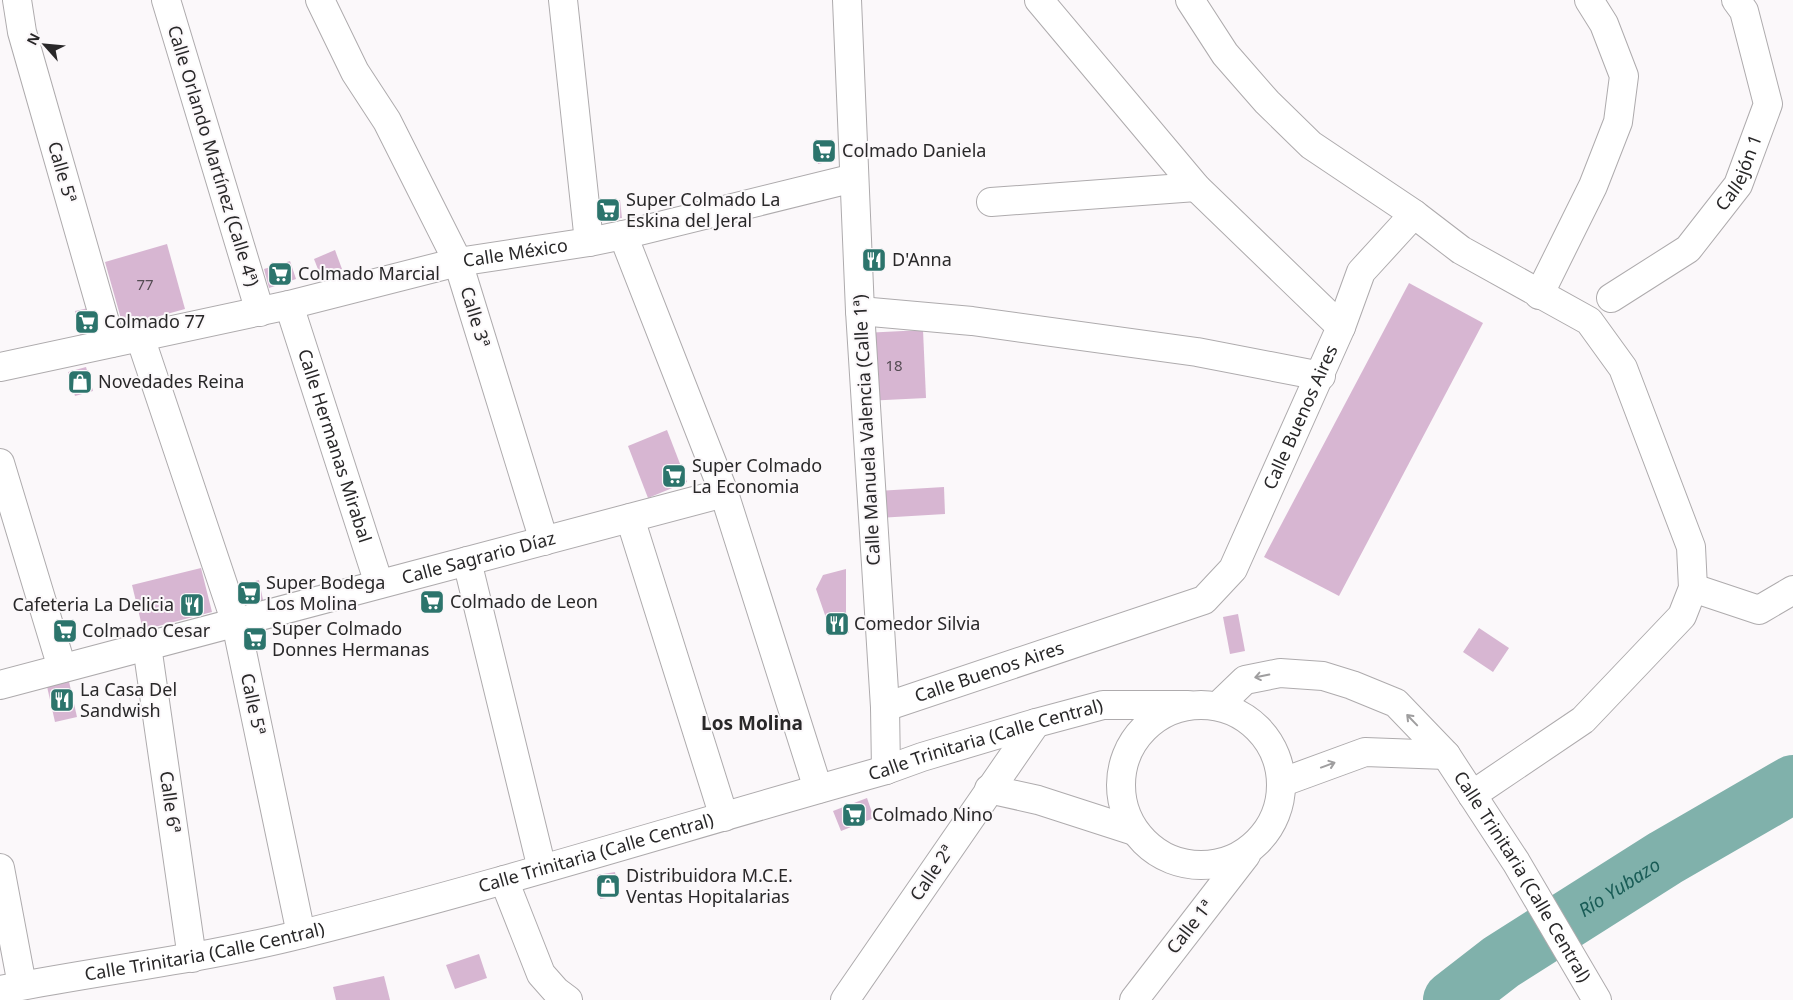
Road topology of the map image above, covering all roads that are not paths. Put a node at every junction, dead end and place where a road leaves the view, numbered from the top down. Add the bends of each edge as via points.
1 (17, 0) edge
2 (166, 0) edge
3 (320, 0) edge
4 (563, 0) edge
5 (847, 0) edge
6 (1039, 0) edge
7 (1190, 0) edge
8 (1589, 0) edge
9 (1736, 0) edge
10 (854, 178) junction
11 (1196, 187) junction
12 (991, 202) dead end
13 (1414, 214) junction
14 (622, 235) junction
15 (589, 242) junction
16 (458, 262) junction
17 (1539, 295) junction
18 (1610, 298) dead end
19 (289, 305) junction
20 (860, 311) junction
21 (260, 312) junction
22 (1341, 327) junction
23 (140, 337) junction
24 (111, 343) junction
25 (0, 367) edge
26 (1320, 376) junction
27 (0, 463) edge
28 (724, 493) junction
29 (630, 518) junction
30 (544, 541) junction
31 (467, 561) junction
32 (379, 584) junction
33 (1693, 588) junction
34 (1793, 590) edge
35 (236, 623) junction
36 (147, 646) junction
37 (62, 668) junction
38 (0, 685) edge
39 (1188, 705) junction
40 (1218, 706) junction
41 (885, 707) junction
42 (1036, 722) junction
43 (1446, 755) junction
44 (886, 770) junction
45 (1283, 782) junction
46 (990, 789) junction
47 (818, 790) junction
48 (1472, 795) junction
49 (724, 817) junction
50 (1134, 831) junction
51 (1246, 853) junction
52 (0, 868) edge
53 (542, 869) junction
54 (504, 880) junction
55 (301, 934) junction
56 (192, 958) junction
57 (11, 987) edge
58 (568, 1000) edge
59 (846, 1000) edge
60 (1134, 1000) edge
61 (1597, 1000) edge

1 - 24 street, Calle 5ª via 22,32
2 - 21 street, Calle Orlando Martínez (Calle 4ª)
3 - 16 street, Calle 3ª via 355,72 387,122
4 - 15 street
5 - 10 street, Calle Manuela Valencia (Calle 1ª)
6 - 11 street, Calle Buenos Aires
7 - 13 street via 1225,54 1311,145
8 - 17 street via 1604,24 1624,76 1618,122 1593,186
9 - 18 street, Callejón 1 via 1744,11 1768,104 1738,185 1688,249
10 - 14 street, Calle México
10 - 20 street, Calle Manuela Valencia (Calle 1ª)
11 - 12 street
11 - 22 street, Calle Buenos Aires
13 - 17 street via 1460,250
13 - 22 street via 1361,272
14 - 15 street, Calle México
14 - 28 street
15 - 16 street, Calle México
16 - 19 street, Calle México
16 - 30 street, Calle 3ª
17 - 33 street via 1589,321 1623,368 1691,547
19 - 21 street, Calle México
19 - 32 street, Calle Hermanas Mirabal
20 - 26 street via 972,321 1197,352
20 - 41 street, Calle Manuela Valencia (Calle 1ª)
21 - 23 street, Calle México
22 - 26 street, Calle Buenos Aires
23 - 24 street, Calle México
23 - 35 street, Calle 5ª
24 - 25 street, Calle México
26 - 41 street, Calle Buenos Aires via 1233,569 1204,600
27 - 37 street
28 - 29 street, Calle Sagrario Díaz
28 - 47 street
29 - 30 street, Calle Sagrario Díaz
29 - 49 street
30 - 31 street, Calle Sagrario Díaz
31 - 32 street, Calle Sagrario Díaz
31 - 53 street
32 - 35 street, Calle Sagrario Díaz
33 - 34 street via 1759,610
33 - 48 street via 1682,616 1583,720
35 - 36 street, Calle Sagrario Díaz
35 - 55 street, Calle 5ª
36 - 37 street, Calle Sagrario Díaz
36 - 56 street, Calle 6ª
37 - 38 street, Calle Sagrario Díaz
39 - 40 street
39 - 42 street, Calle Trinitaria (Calle Central) via 1103,705
39 - 50 street via 1158,717 1135,739 1122,769 1121,802
43 -> 40 street, Calle Trinitaria (Calle Central) via 1396,703 1322,676 1280,673 1245,680
40 - 45 street via 1251,720 1274,748
41 - 44 street, Calle Manuela Valencia (Calle 1ª)
42 - 44 street, Calle Trinitaria (Calle Central)
42 - 46 street, Calle 2ª
45 -> 43 street, Calle Trinitaria (Calle Central) via 1365,752
43 - 48 street, Calle Trinitaria (Calle Central)
44 - 47 street, Calle Trinitaria (Calle Central)
45 - 51 street via 1279,810 1266,834
46 - 50 street via 1038,800
46 - 59 street, Calle 2ª
47 - 49 street, Calle Trinitaria (Calle Central)
48 - 61 street, Calle Trinitaria (Calle Central) via 1516,862
49 - 53 street, Calle Trinitaria (Calle Central)
50 - 51 street via 1156,854 1185,866 1217,866
51 - 60 street, Calle 1ª
52 - 57 street
53 - 54 street, Calle Trinitaria (Calle Central)
54 - 55 street, Calle Trinitaria (Calle Central)
54 - 58 street via 541,974
55 - 56 street, Calle Trinitaria (Calle Central)
56 - 57 street, Calle Trinitaria (Calle Central)

